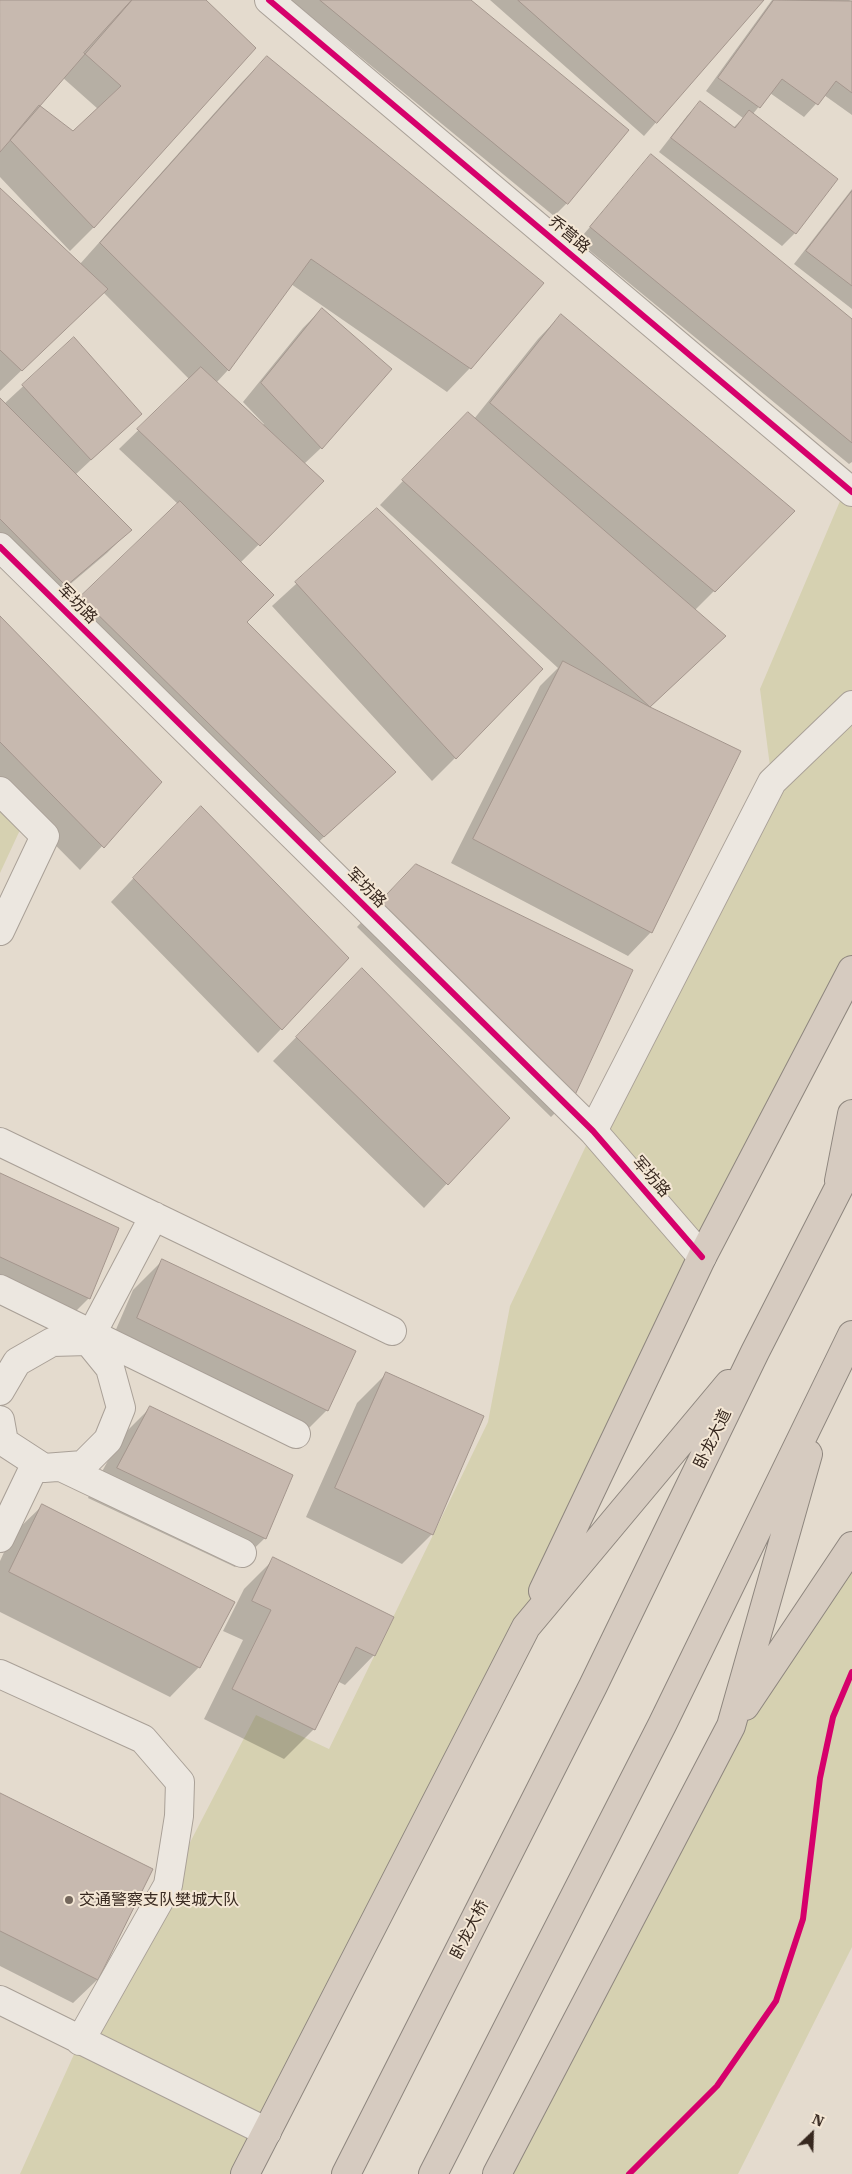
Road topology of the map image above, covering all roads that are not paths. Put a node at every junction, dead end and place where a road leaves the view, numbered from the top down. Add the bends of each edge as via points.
1 (269, 0) edge
2 (852, 492) edge
3 (0, 548) edge
4 (852, 705) edge
5 (0, 791) edge
6 (0, 931) edge
7 (852, 970) edge
8 (852, 1114) edge
9 (593, 1132) junction
10 (0, 1142) edge
11 (852, 1162) edge
12 (836, 1194) junction
13 (154, 1216) junction
14 (702, 1258) junction
15 (0, 1289) edge
16 (392, 1331) dead end
17 (852, 1335) edge
18 (90, 1338) junction
19 (756, 1352) junction
20 (827, 1385) junction
21 (0, 1391) edge
22 (1, 1434) edge
23 (296, 1434) dead end
24 (49, 1465) junction
25 (0, 1538) edge
26 (852, 1546) edge
27 (242, 1552) dead end
28 (526, 1627) junction
29 (0, 1674) edge
30 (594, 1686) joint
31 (731, 1726) junction
32 (0, 2000) edge
33 (80, 2040) junction
34 (267, 2132) junction
35 (245, 2174) edge
36 (346, 2174) edge
37 (433, 2174) edge
38 (497, 2174) edge

1 - 2 street, 乔营路
3 - 9 street, 军坊路
4 - 9 street via 772,782
5 - 6 street via 46,836
7 - 14 highway
8 - 12 highway, 卧龙大道
9 - 14 street, 军坊路
10 - 13 street
11 - 12 highway, 卧龙大道
12 - 19 highway, 卧龙大道
13 - 16 street
13 - 18 street
14 - 28 highway
15 - 18 street
17 - 20 highway
18 - 21 street via 52,1342 17,1362
18 - 23 street
18 - 24 street via 110,1368 121,1408 108,1440 83,1466
19 - 28 highway
19 - 30 highway, 卧龙大道
20 - 31 highway
20 - 37 highway via 662,1725
22 - 24 street
24 - 25 street
24 - 27 street
26 - 31 highway
28 - 34 highway
29 - 33 street via 144,1738 180,1782 179,1816 168,1885
30 - 36 highway, 卧龙大桥
31 - 38 highway
32 - 33 street
33 - 34 street
34 - 35 highway

